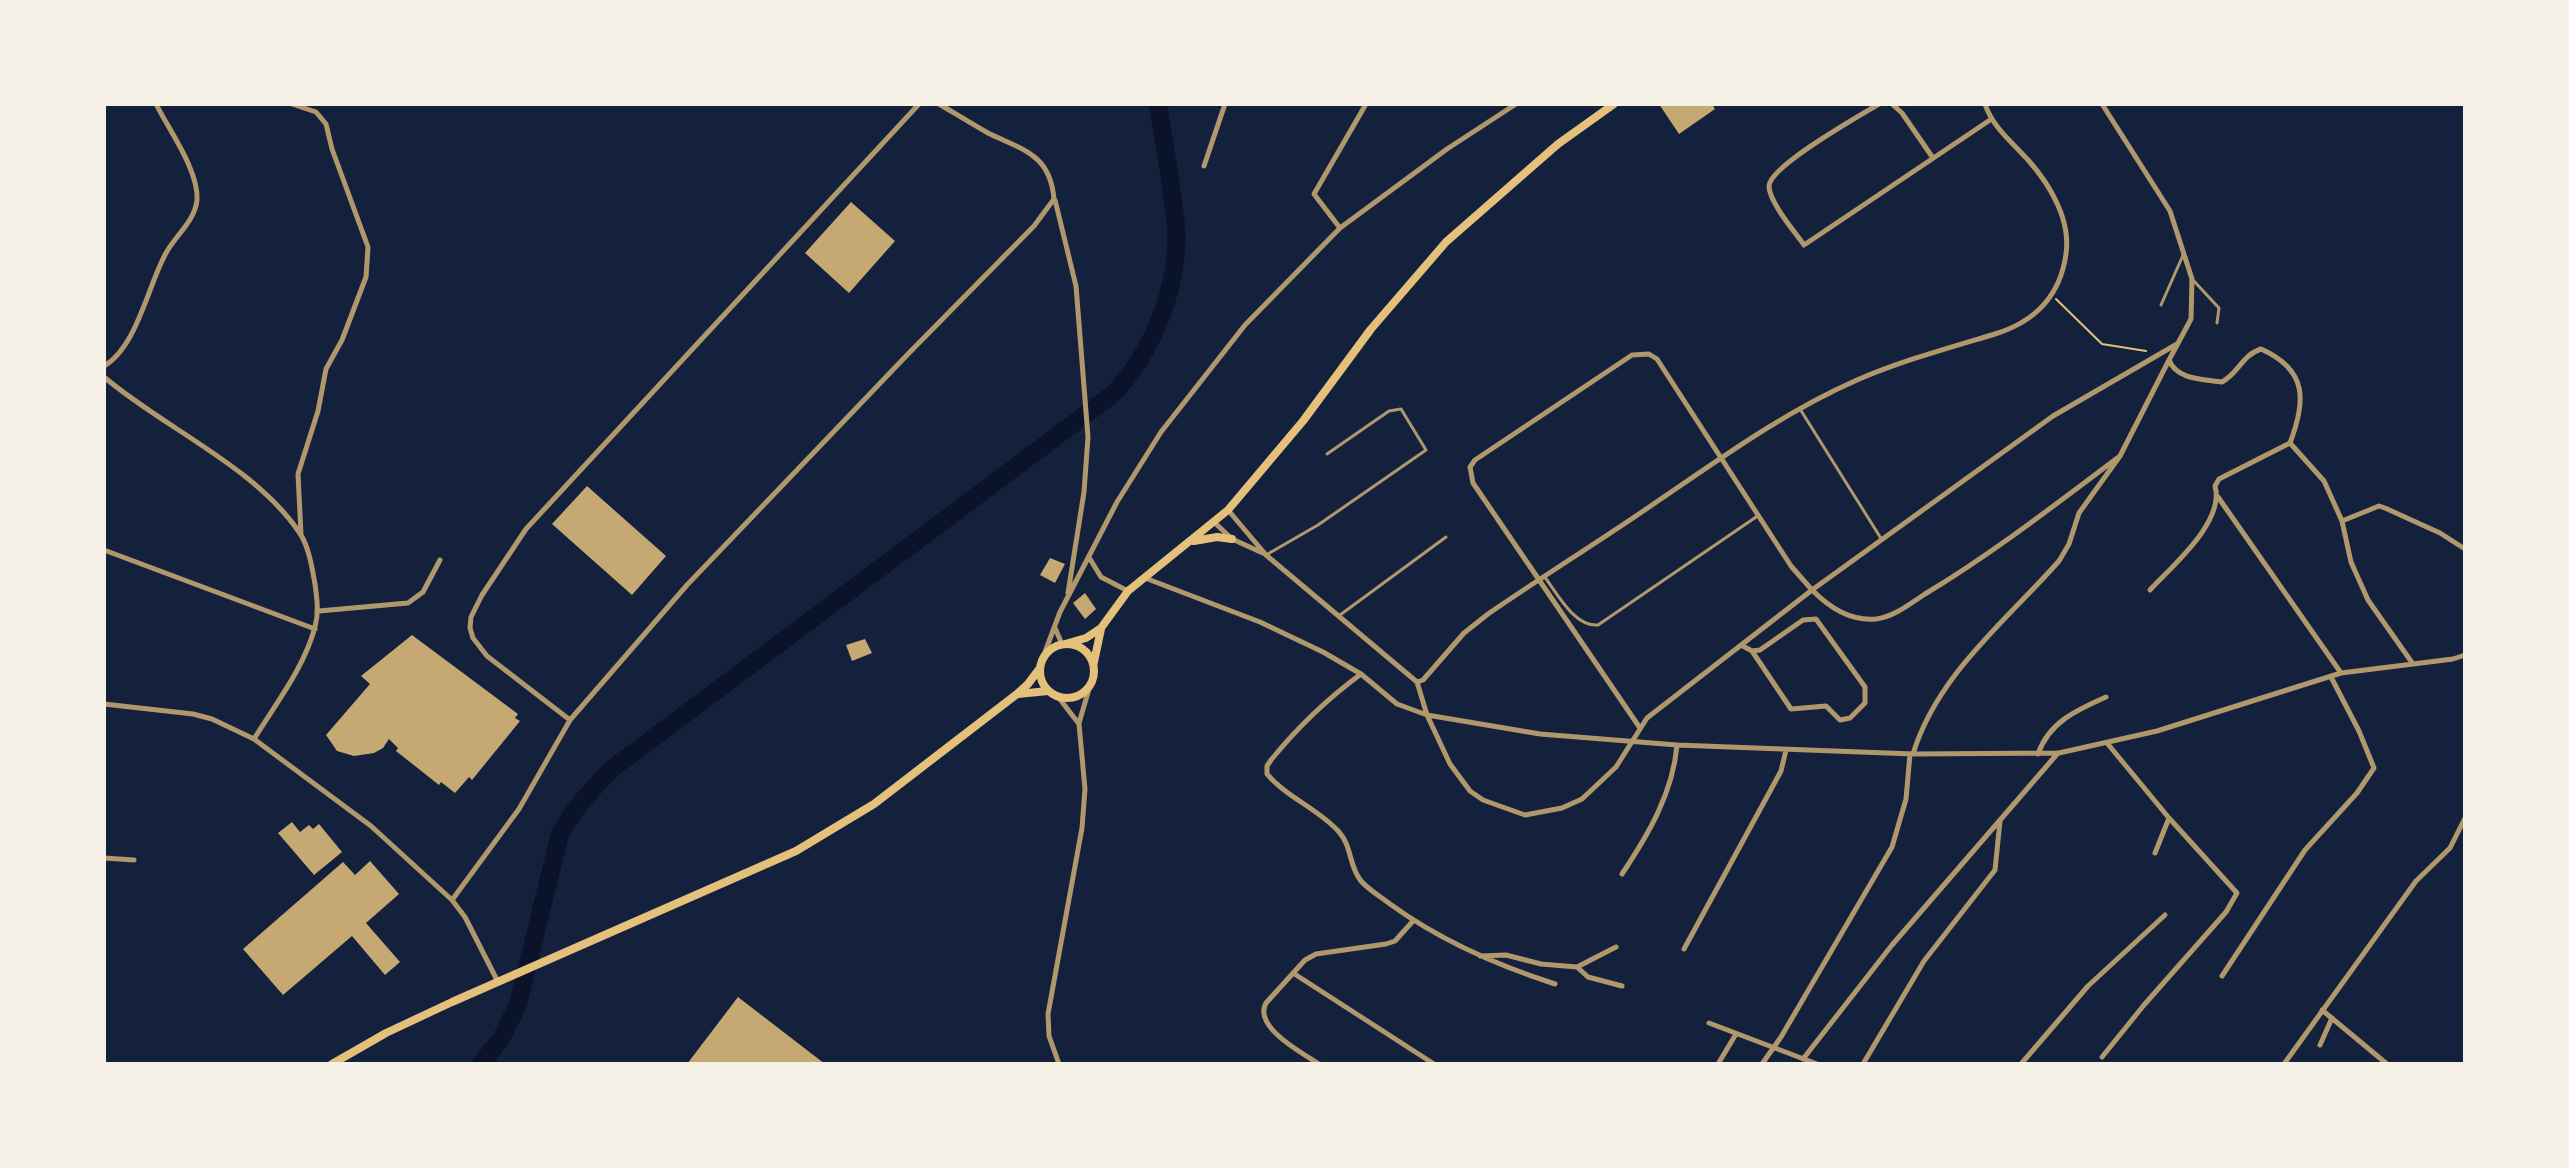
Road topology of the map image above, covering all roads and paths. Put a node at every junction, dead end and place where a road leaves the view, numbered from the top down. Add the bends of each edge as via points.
1 (156, 104) edge
2 (292, 104) edge
3 (919, 104) edge
4 (939, 104) edge
5 (1225, 104) edge
6 (1366, 104) edge
7 (1516, 104) edge
8 (1614, 104) edge
9 (1879, 104) edge
10 (1892, 104) edge
11 (1985, 104) edge
12 (2102, 104) edge
13 (1990, 120) junction
14 (1933, 158) junction
15 (1204, 166) dead end
16 (1054, 199) junction
17 (1340, 228) junction
18 (2184, 253) junction
19 (2192, 279) junction
20 (2054, 292) junction
21 (2161, 305) dead end
22 (2217, 323) dead end
23 (2177, 344) junction
24 (2154, 350) dead end
25 (2169, 360) junction
26 (104, 366) edge
27 (104, 377) edge
28 (1800, 409) junction
29 (2290, 443) junction
30 (1327, 454) dead end
31 (2120, 456) junction
32 (1721, 459) junction
33 (2218, 496) junction
34 (1228, 510) junction
35 (1759, 515) junction
36 (2342, 521) junction
37 (1215, 523) junction
38 (301, 534) junction
39 (1446, 537) dead end
40 (1232, 539) junction
41 (1882, 540) junction
42 (1193, 541) junction
43 (2465, 549) edge
44 (104, 550) edge
45 (1266, 555) junction
46 (1089, 558) junction
47 (440, 560) dead end
48 (1544, 576) junction
49 (1144, 578) junction
50 (1537, 580) junction
51 (1812, 590) junction
52 (2150, 590) dead end
53 (1128, 591) junction
54 (1067, 598) junction
55 (319, 611) junction
56 (1340, 615) junction
57 (1055, 627) junction
58 (1101, 628) junction
59 (315, 629) junction
60 (1064, 644) junction
61 (1741, 645) junction
62 (1752, 651) junction
63 (2465, 655) edge
64 (1041, 664) junction
65 (2413, 664) junction
66 (1094, 665) junction
67 (2341, 673) junction
68 (1361, 674) junction
69 (2331, 677) junction
70 (1417, 682) junction
71 (1089, 689) junction
72 (1048, 691) junction
73 (1017, 694) junction
74 (2106, 697) dead end
75 (1059, 698) junction
76 (104, 704) edge
77 (1427, 715) junction
78 (570, 720) junction
79 (1079, 724) junction
80 (1640, 728) junction
81 (254, 739) junction
82 (1632, 742) junction
83 (2107, 743) junction
84 (1677, 745) junction
85 (1786, 750) junction
86 (2059, 753) junction
87 (1911, 754) junction
88 (2038, 754) junction
89 (2169, 818) junction
90 (2465, 818) edge
91 (2000, 820) junction
92 (2155, 853) dead end
93 (104, 858) edge
94 (134, 860) dead end
95 (1622, 874) dead end
96 (452, 900) junction
97 (2165, 915) dead end
98 (1413, 921) junction
99 (1616, 947) dead end
100 (1684, 949) dead end
101 (1478, 956) junction
102 (1577, 967) junction
103 (1293, 973) junction
104 (2222, 976) dead end
105 (499, 983) junction
106 (1555, 984) dead end
107 (1622, 986) dead end
108 (2322, 1010) junction
109 (2332, 1018) junction
110 (1709, 1023) dead end
111 (1736, 1034) junction
112 (2320, 1045) dead end
113 (1773, 1049) junction
114 (2102, 1057) dead end
115 (1803, 1059) junction
116 (332, 1064) edge
117 (1059, 1064) edge
118 (1319, 1064) edge
119 (1434, 1064) edge
120 (1718, 1064) edge
121 (1762, 1064) edge
122 (1817, 1064) edge
123 (1863, 1064) edge
124 (2021, 1064) edge
125 (2284, 1064) edge
126 (2387, 1064) edge

1 - 26 street via 192,176 197,198 123,347
2 - 38 street via 316,112 326,124 368,247 366,277 326,369 298,474
3 - 78 street via 526,529 482,595 470,628 479,648
4 - 16 street via 1030,152 1053,181
5 - 15 street
6 - 17 street via 1314,194
7 - 17 street
8 - 34 main road via 1558,144 1446,242
9 - 14 street via 1785,164 1771,180 1773,201 1804,245
10 - 14 street
11 - 13 street
12 - 18 street via 2170,211
13 - 14 street
13 - 20 street via 2055,198 2067,251
16 - 54 street via 1076,286 1088,437
16 - 78 street via 1034,226 687,585
17 - 46 street via 1245,325 1161,432
18 - 19 street
18 - 21 lane
19 - 22 lane via 2219,308
19 - 23 street via 2191,319
20 - 24 path via 2102,344
20 - 28 street via 2033,317 2016,327 1914,358
23 - 25 street
23 - 41 street via 2053,416
25 - 29 street via 2185,375 2222,382 2255,351 2276,356 2294,375 2302,399
25 - 31 street
27 - 38 street via 230,465
28 - 32 street
28 - 41 lane
29 - 33 street via 2219,479
29 - 36 street via 2324,481
30 - 45 lane via 1389,411 1401,409 1426,450
31 - 51 street via 1969,568 1880,619 1844,614
31 - 87 street via 2079,513 2059,561 1940,693
32 - 35 street
32 - 48 street
32 - 50 street via 1657,359 1632,355 1470,467 1473,483
33 - 52 street via 2206,529
33 - 67 street
34 - 37 main road
34 - 45 street
35 - 48 lane via 1598,625 1579,620
35 - 51 street
36 - 43 street via 2379,506
36 - 65 street via 2351,562 2368,600
37 - 40 street
37 - 42 main road
38 - 55 street
39 - 56 lane
40 - 42 main road
40 - 45 street
41 - 51 street
42 - 49 main road
44 - 59 street
45 - 56 street
46 - 53 street via 1101,577
46 - 54 street
47 - 55 street via 423,592 408,603
48 - 50 street
49 - 53 main road
49 - 68 street via 1260,622
50 - 70 street via 1464,633
50 - 80 street
51 - 61 street
53 - 58 main road
54 - 57 street
55 - 59 street
56 - 70 street
57 - 60 street
57 - 64 street
58 - 60 main road
58 - 66 main road
59 - 81 street via 300,665
60 - 64 main road via 1054,647
60 - 66 main road via 1084,649
61 - 62 street
61 - 80 street
62 - 62 street via 1803,620 1816,619 1865,687 1865,703 1840,720 1826,706 1791,709
63 - 65 street
64 - 72 main road
64 - 73 main road
65 - 67 street
66 - 71 main road
67 - 69 street
68 - 77 street via 1397,704
68 - 98 street via 1300,727 1267,766 1267,774 1335,827 1362,883
69 - 83 street
69 - 104 street via 2374,768 2305,850
70 - 77 street
71 - 75 main road via 1075,698
71 - 79 street
72 - 73 main road
72 - 75 main road
73 - 105 main road via 910,778 796,851
74 - 88 street via 2054,727
75 - 79 street
76 - 81 street via 193,714
77 - 82 street via 1540,734
77 - 82 street via 1450,764 1470,791 1525,815 1582,799 1616,767
78 - 96 street via 519,809
79 - 117 street via 1085,789 1082,828 1048,1014
80 - 82 street
81 - 96 street via 371,826
82 - 84 street
83 - 86 street
83 - 89 street
84 - 85 street
84 - 95 street via 1669,786
85 - 87 street
85 - 100 street via 1781,771
86 - 88 street
86 - 91 street
87 - 88 street
87 - 113 street via 1906,799 1892,847
89 - 92 street
89 - 114 street via 2237,893
90 - 108 street via 2450,848 2416,881
91 - 115 street
91 - 123 street via 1995,870 1924,961
93 - 94 street
96 - 105 street
97 - 124 street via 2088,986
98 - 101 street
98 - 103 street via 1395,941 1316,954
99 - 102 street
101 - 102 street via 1506,955
101 - 106 street
102 - 107 street via 1588,977
103 - 118 street via 1266,1003 1263,1017 1285,1042
103 - 119 street
105 - 116 main road via 386,1033
108 - 109 street
108 - 125 street
109 - 112 street
109 - 126 street
110 - 111 street
111 - 113 street
111 - 120 street
113 - 115 street
113 - 121 street
115 - 122 street

